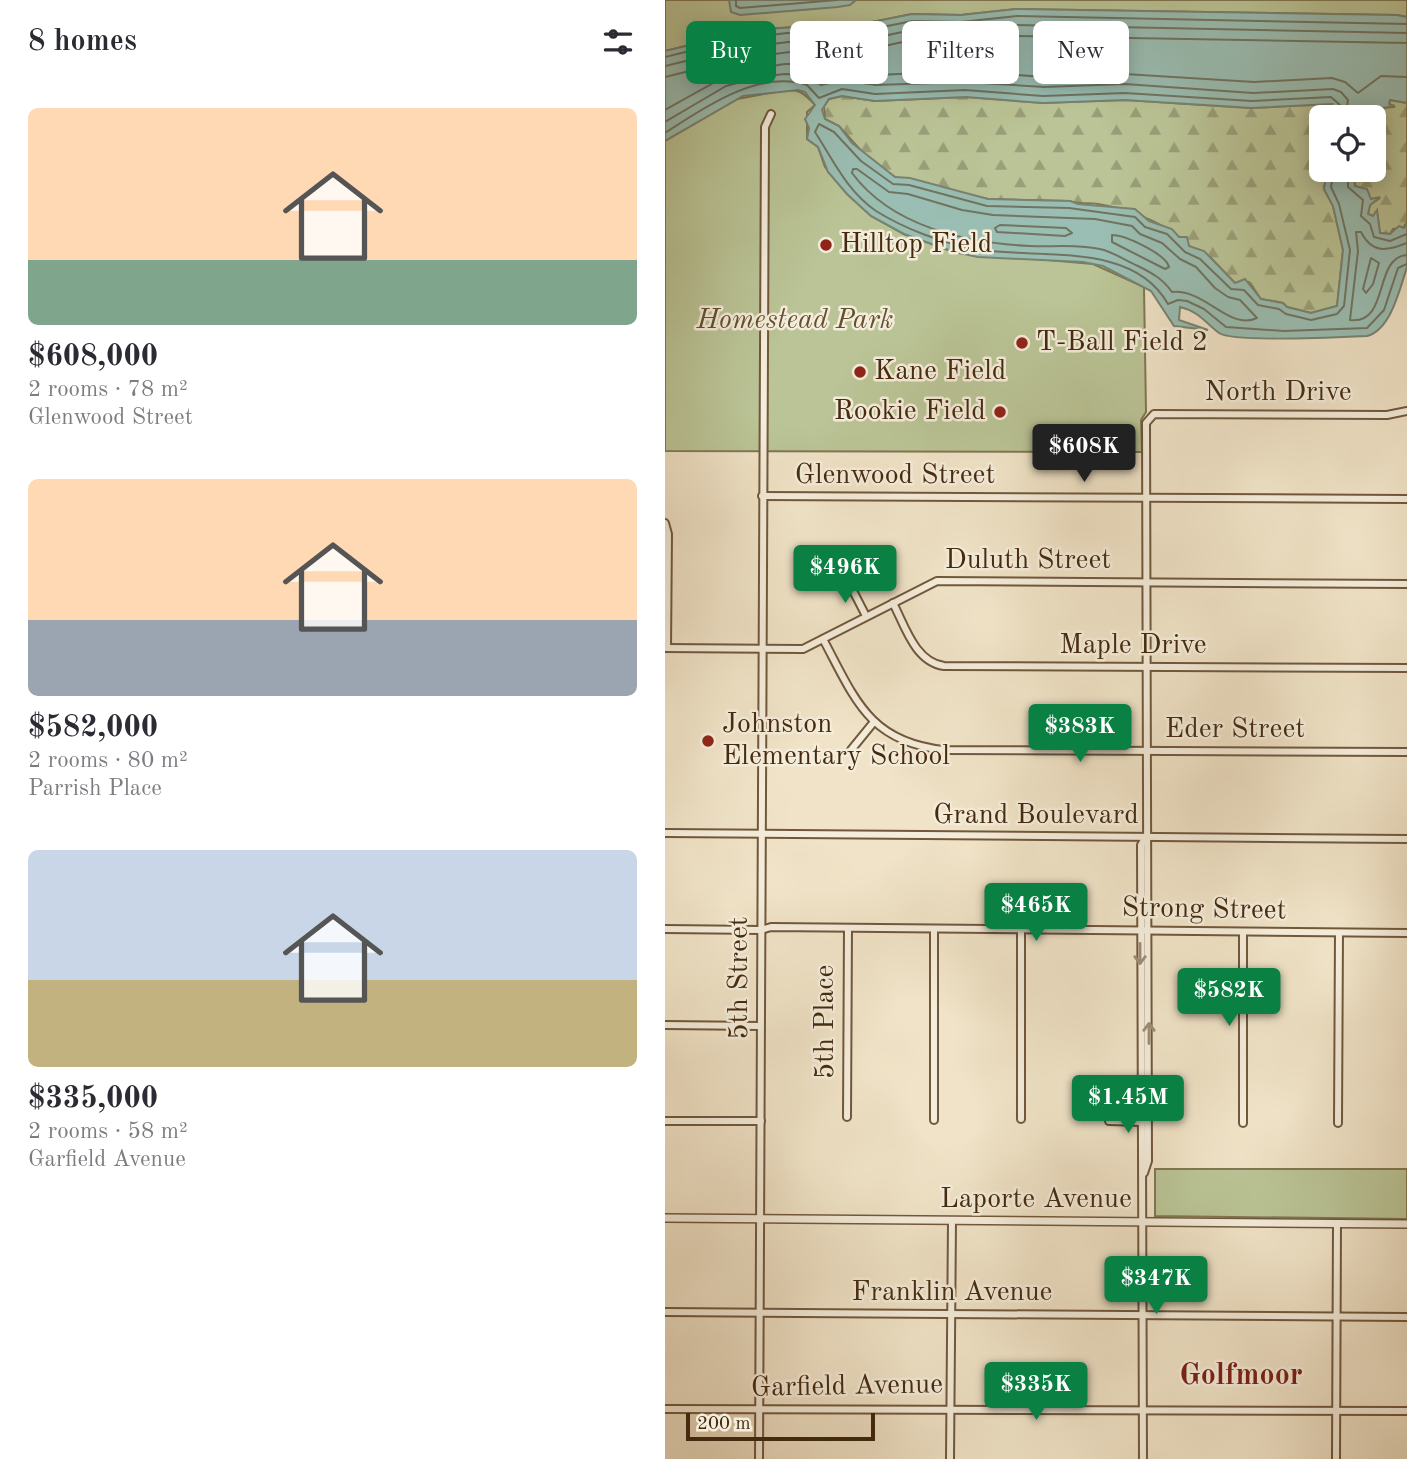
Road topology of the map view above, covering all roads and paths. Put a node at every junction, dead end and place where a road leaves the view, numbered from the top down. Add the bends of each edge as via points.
1 (771, 114) dead end
2 (1407, 411) edge
3 (762, 496) junction
4 (1146, 497) junction
5 (1407, 499) edge
6 (665, 523) edge
7 (848, 581) dead end
8 (1145, 582) junction
9 (1407, 584) edge
10 (893, 603) junction
11 (866, 616) junction
12 (823, 639) junction
13 (666, 648) edge
14 (761, 649) junction
15 (1146, 667) junction
16 (1407, 668) edge
17 (873, 723) junction
18 (851, 750) dead end
19 (1145, 751) junction
20 (1407, 752) edge
21 (665, 833) edge
22 (761, 833) junction
23 (1145, 838) junction
24 (1407, 839) edge
25 (848, 928) junction
26 (665, 929) edge
27 (934, 929) junction
28 (1021, 929) junction
29 (761, 930) junction
30 (1140, 930) junction
31 (1149, 931) junction
32 (1243, 932) junction
33 (1339, 933) junction
34 (1407, 933) edge
35 (665, 1025) edge
36 (761, 1026) junction
37 (847, 1117) dead end
38 (934, 1119) dead end
39 (1021, 1119) dead end
40 (665, 1121) edge
41 (761, 1121) junction
42 (1109, 1121) dead end
43 (1140, 1122) junction
44 (1148, 1122) junction
45 (1243, 1123) dead end
46 (1338, 1123) dead end
47 (1144, 1174) junction
48 (665, 1218) edge
49 (760, 1219) junction
50 (952, 1221) junction
51 (1143, 1222) junction
52 (1337, 1224) junction
53 (1407, 1224) edge
54 (665, 1312) edge
55 (760, 1313) junction
56 (951, 1314) junction
57 (1143, 1315) junction
58 (1337, 1317) junction
59 (1407, 1317) edge
60 (951, 1407) junction
61 (665, 1409) edge
62 (1143, 1409) junction
63 (759, 1410) junction
64 (1336, 1410) junction
65 (1407, 1411) edge
66 (759, 1459) edge
67 (950, 1459) edge
68 (1143, 1459) edge
69 (1336, 1459) edge

1 - 3 street, 5th Street via 765,127
2 - 4 street, North Drive via 1387,415 1154,414 1148,417
3 - 4 street, Glenwood Street
3 - 14 street, 5th Street
4 - 5 street, Glenwood Street
4 - 8 street
6 - 13 street
7 - 11 street
8 - 9 street, Duluth Street
8 - 10 street, Duluth Street via 937,582
8 - 15 street
10 - 11 street, Duluth Street
10 - 15 street, Maple Drive via 919,653 938,665
11 - 12 street, Duluth Street
12 - 14 street, Duluth Street via 803,649
12 - 17 street, Eder Street
13 - 14 street, Duluth Street
14 - 22 street, 5th Street
15 - 16 street, Maple Drive
15 - 19 street
17 - 18 street
17 - 19 street, Eder Street via 911,744 944,750
19 - 20 street, Eder Street
19 - 23 street
21 - 22 street, Grand Boulevard
22 - 23 street, Grand Boulevard
22 - 29 street, 5th Street
23 - 24 street, Grand Boulevard
23 - 30 street via 1141,845
23 - 31 street via 1149,846
25 - 27 street, Strong Street
25 - 29 street, Strong Street
25 - 37 street, 5th Place
26 - 29 street, Strong Street
27 - 28 street, Strong Street
27 - 38 street
28 - 30 street, Strong Street
28 - 39 street
29 - 36 street, 5th Street
30 - 31 street, Strong Street
30 -> 43 street
31 - 32 street, Strong Street
44 -> 31 street
32 - 33 street, Strong Street
32 - 45 street
33 - 34 street, Strong Street
33 - 46 street
35 - 36 street
36 - 41 street, 5th Street
40 - 41 street
41 - 49 street, 5th Street
42 - 43 street
43 - 44 street
43 - 47 street
44 - 47 street
47 - 51 street
48 - 49 street, Laporte Avenue
49 - 50 street, Laporte Avenue
49 - 55 street, 5th Street
50 - 51 street, Laporte Avenue
50 - 56 street
51 - 52 street, Laporte Avenue
51 - 57 street
52 - 53 street, Laporte Avenue
52 - 58 street
54 - 55 street, Franklin Avenue
55 - 56 street, Franklin Avenue
55 - 63 street, 5th Street
56 - 57 street, Franklin Avenue
56 - 60 street
57 - 58 street, Franklin Avenue
57 - 62 street
58 - 59 street, Franklin Avenue
58 - 64 street
60 - 62 street, Garfield Avenue
60 - 63 street, Garfield Avenue
60 - 67 street
61 - 63 street, Garfield Avenue
62 - 64 street, Garfield Avenue
62 - 68 street
63 - 66 street, 5th Street
64 - 65 street, Garfield Avenue
64 - 69 street

